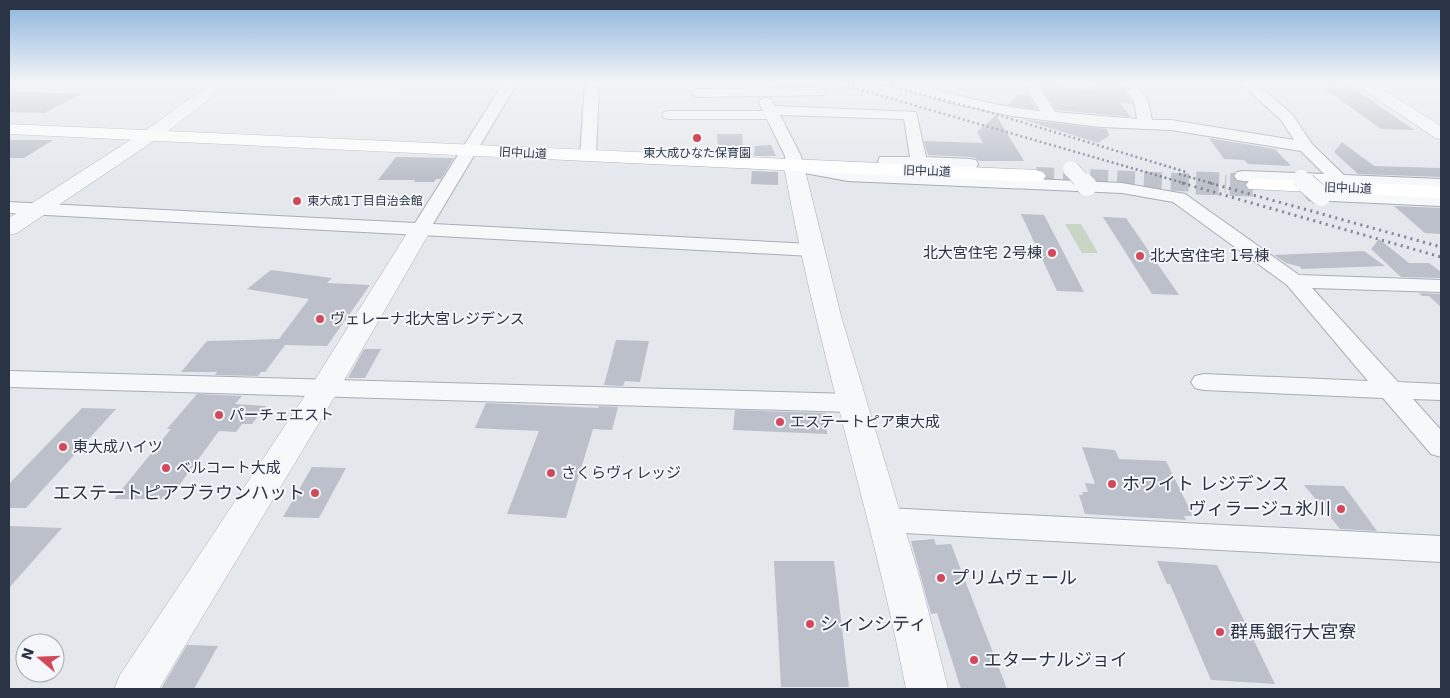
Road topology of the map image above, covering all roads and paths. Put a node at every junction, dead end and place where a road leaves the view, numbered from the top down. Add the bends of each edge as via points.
1 (178, 115) edge
2 (491, 115) edge
3 (590, 115) edge
4 (669, 115) dead end
5 (684, 115) edge
6 (772, 115) edge
7 (911, 115) edge
8 (1039, 115) edge
9 (1143, 115) edge
10 (1285, 115) edge
11 (1411, 115) edge
12 (1050, 116) joint
13 (1145, 123) junction
14 (9, 129) edge
15 (1441, 134) edge
16 (148, 136) junction
17 (1306, 147) junction
18 (469, 150) junction
19 (588, 156) junction
20 (919, 162) junction
21 (794, 166) junction
22 (1080, 175) junction
23 (1036, 176) tunnel mouth
24 (1301, 178) junction
25 (1340, 180) junction
26 (1249, 181) joint
27 (1441, 184) edge
28 (1126, 188) junction
29 (1147, 190) dead end
30 (1441, 192) edge
31 (1441, 201) edge
32 (9, 208) edge
33 (36, 209) junction
34 (9, 228) edge
35 (420, 230) junction
36 (811, 250) junction
37 (1294, 282) junction
38 (1441, 286) edge
39 (9, 379) edge
40 (1204, 382) dead end
41 (325, 388) junction
42 (1389, 390) junction
43 (1441, 392) edge
44 (851, 403) junction
45 (1441, 447) edge
46 (886, 520) junction
47 (1441, 549) edge
48 (136, 689) edge
49 (928, 689) edge

1 - 16 street
2 - 18 street
3 - 19 street
4 - 5 street
6 - 21 street via 793,156
7 - 20 street
8 - 12 street
9 - 13 street
10 - 17 street
11 - 15 street
12 - 13 street
13 - 17 street
14 - 16 main road, 旧中山道
16 - 18 main road, 旧中山道
16 - 33 street
17 - 25 street
18 - 19 main road, 旧中山道
18 - 35 street
19 - 21 main road, 旧中山道
20 - 21 street via 844,160
20 - 22 street
21 - 22 street via 848,176
21 - 23 main road, 旧中山道
21 - 36 street
22 - 28 street
24 - 25 street
24 - 26 street
24 - 31 street, bridge via 1318,196
25 - 27 street
26 - 30 main road, 旧中山道
28 - 29 street
28 - 37 street via 1179,198
32 - 33 street
33 - 34 street
33 - 35 street
35 - 36 street
35 - 41 street
36 - 44 street
37 - 38 street
37 - 42 street
39 - 41 street
40 - 42 street
41 - 44 street
41 - 48 street
42 - 43 street
42 - 45 street
44 - 46 street
46 - 47 street
46 - 49 street

